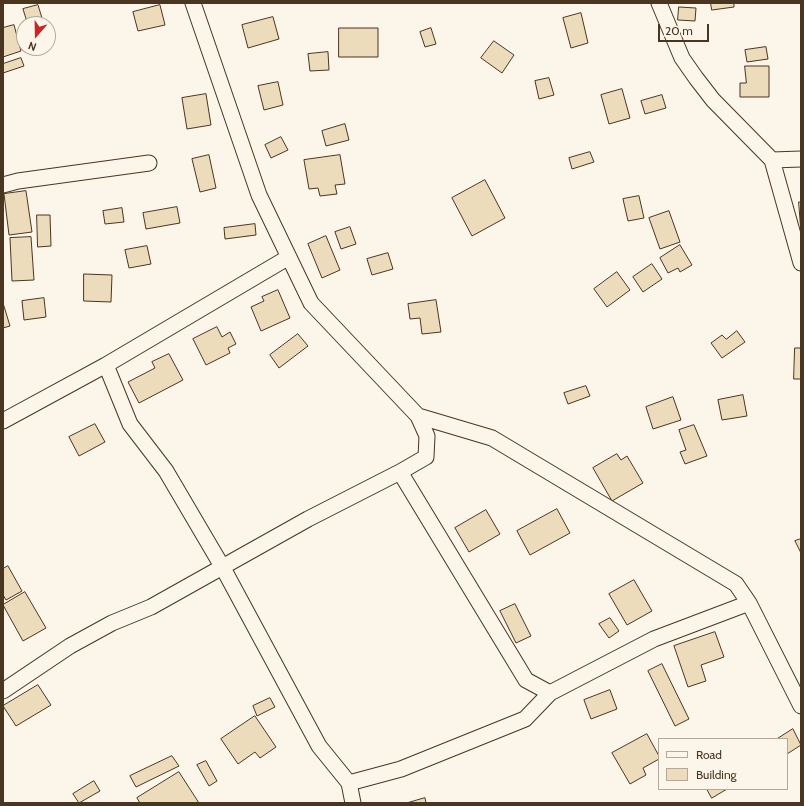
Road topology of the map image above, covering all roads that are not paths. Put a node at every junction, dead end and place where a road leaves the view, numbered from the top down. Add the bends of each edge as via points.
1 (193, 3) edge
2 (659, 3) edge
3 (801, 159) edge
4 (772, 160) junction
5 (149, 163) dead end
6 (3, 185) edge
7 (289, 257) junction
8 (801, 263) edge
9 (106, 365) junction
10 (418, 416) junction
11 (3, 421) edge
12 (400, 472) junction
13 (223, 568) junction
14 (749, 603) junction
15 (3, 691) edge
16 (550, 693) junction
17 (801, 706) edge
18 (349, 783) junction
19 (353, 803) edge

1 - 7 street via 259,195
2 - 4 street via 682,58 696,78 713,100
3 - 4 street
4 - 8 street
5 - 6 street
7 - 9 street
7 - 10 street via 311,303
9 - 11 street
9 - 13 street via 130,424 166,471
10 - 12 street via 427,436 426,457
10 - 14 street via 492,438 736,584
12 - 13 street via 308,519
12 - 16 street via 526,680
13 - 15 street via 70,646
13 - 18 street via 319,746
14 - 16 street via 654,639
14 - 17 street
16 - 18 street via 525,719 401,768
18 - 19 street

